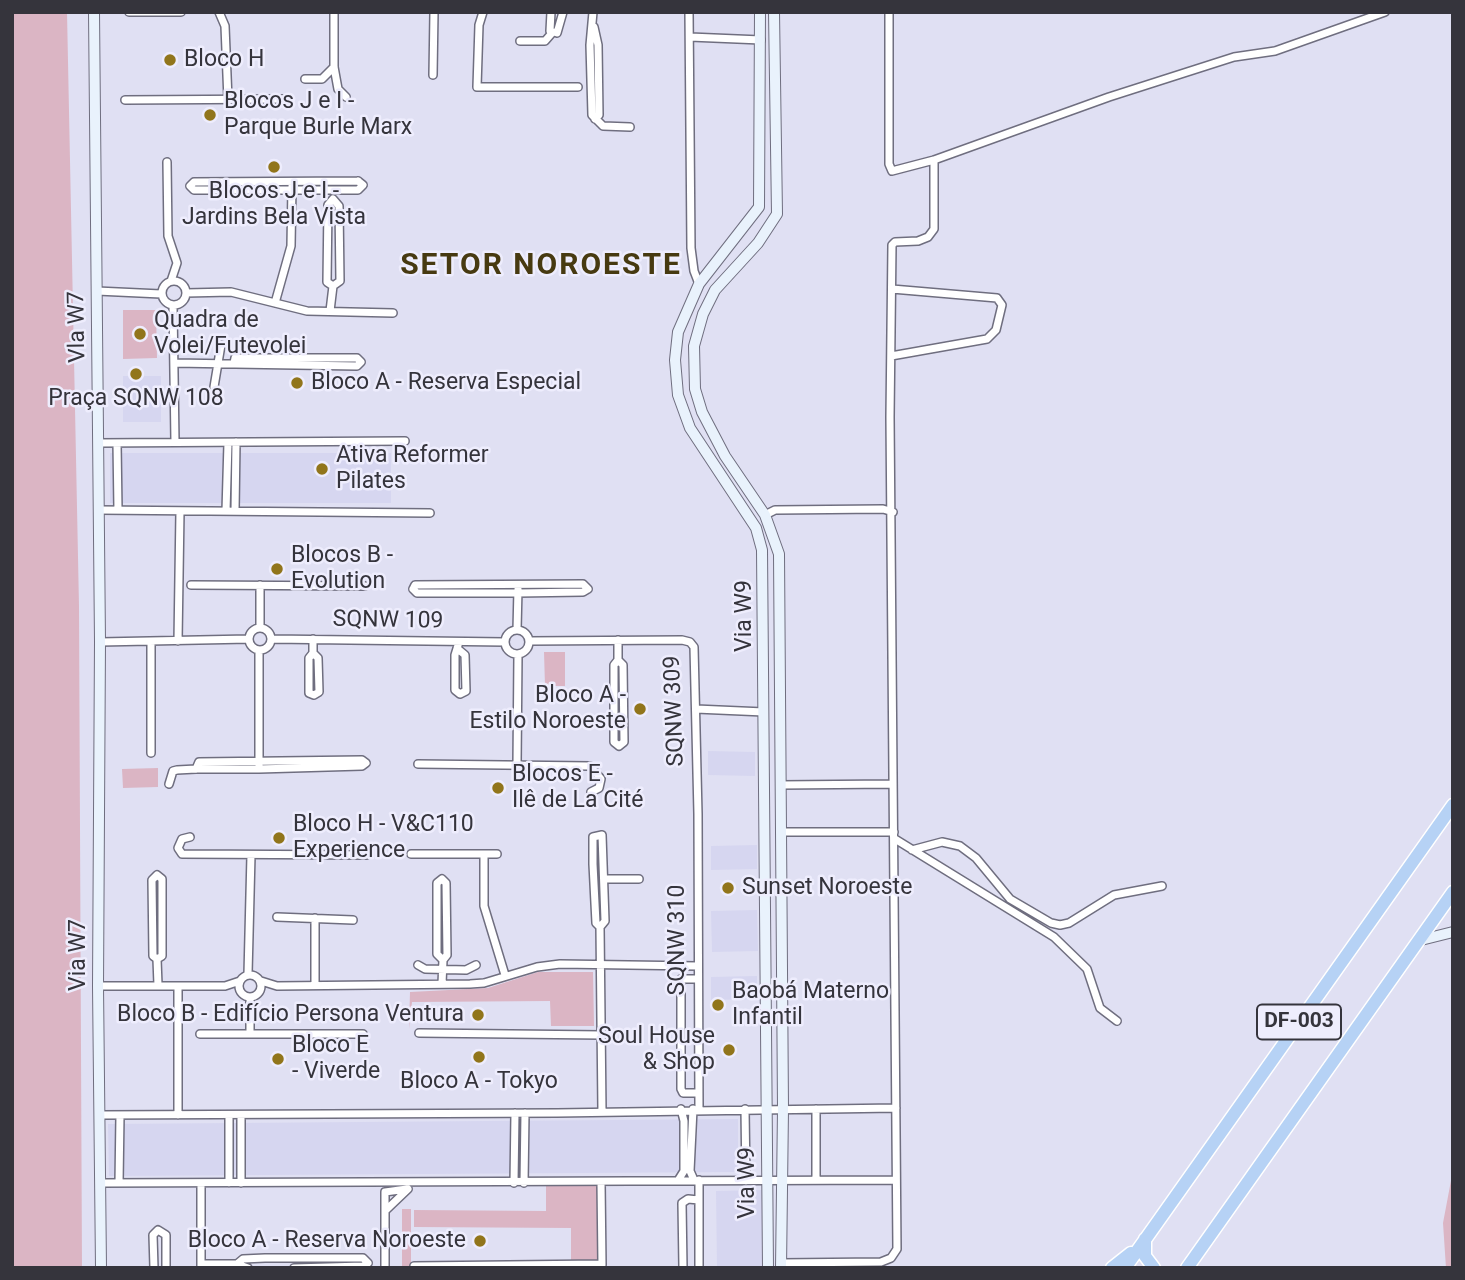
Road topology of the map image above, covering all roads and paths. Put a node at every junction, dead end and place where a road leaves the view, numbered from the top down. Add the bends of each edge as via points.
1 (94, 12) edge
2 (128, 12) edge
3 (181, 12) edge
4 (219, 12) edge
5 (334, 12) edge
6 (434, 12) edge
7 (483, 12) edge
8 (551, 12) edge
9 (563, 12) edge
10 (593, 12) edge
11 (689, 12) edge
12 (760, 12) edge
13 (774, 12) edge
14 (889, 12) edge
15 (1385, 12) edge
16 (552, 33) junction
17 (690, 37) junction
18 (761, 40) junction
19 (520, 41) dead end
20 (334, 67) junction
21 (433, 75) dead end
22 (305, 79) dead end
23 (578, 87) dead end
24 (346, 97) dead end
25 (288, 99) dead end
26 (125, 100) dead end
27 (228, 100) junction
28 (630, 127) dead end
29 (934, 160) junction
30 (167, 162) dead end
31 (292, 186) junction
32 (171, 281) junction
33 (699, 284) junction
34 (333, 286) junction
35 (892, 289) junction
36 (97, 291) junction
37 (186, 293) junction
38 (161, 294) junction
39 (275, 303) junction
40 (173, 306) junction
41 (330, 311) junction
42 (393, 313) dead end
43 (220, 345) dead end
44 (891, 356) junction
45 (174, 363) junction
46 (234, 363) junction
47 (215, 364) junction
48 (214, 387) dead end
49 (405, 441) dead end
50 (175, 442) junction
51 (99, 443) junction
52 (117, 443) junction
53 (232, 443) junction
54 (99, 510) junction
55 (118, 510) junction
56 (180, 511) junction
57 (230, 511) junction
58 (893, 512) junction
59 (430, 513) dead end
60 (765, 515) junction
61 (191, 585) dead end
62 (260, 585) junction
63 (365, 586) dead end
64 (518, 589) junction
65 (260, 628) junction
66 (517, 630) junction
67 (249, 639) junction
68 (272, 639) junction
69 (313, 639) junction
70 (618, 640) junction
71 (151, 641) junction
72 (178, 641) junction
73 (529, 641) junction
74 (100, 642) junction
75 (505, 642) junction
76 (459, 646) junction
77 (259, 651) junction
78 (313, 653) junction
79 (518, 654) junction
80 (618, 660) junction
81 (696, 709) junction
82 (778, 710) junction
83 (764, 712) junction
84 (151, 753) dead end
85 (418, 764) dead end
86 (259, 765) junction
87 (517, 765) junction
88 (169, 784) dead end
89 (893, 784) junction
90 (780, 785) junction
91 (591, 792) dead end
92 (1453, 805) edge
93 (698, 814) joint
94 (780, 832) junction
95 (894, 836) junction
96 (190, 837) dead end
97 (912, 850) junction
98 (484, 854) junction
99 (498, 854) dead end
100 (251, 855) junction
101 (367, 855) dead end
102 (411, 855) dead end
103 (605, 879) junction
104 (639, 879) dead end
105 (1161, 886) dead end
106 (1453, 891) edge
107 (277, 917) dead end
108 (316, 918) junction
109 (353, 919) dead end
110 (600, 927) junction
111 (1453, 932) edge
112 (1417, 942) junction
113 (157, 959) junction
114 (443, 960) junction
115 (418, 965) dead end
116 (476, 965) dead end
117 (601, 965) junction
118 (697, 966) junction
119 (442, 970) junction
120 (248, 974) junction
121 (505, 975) junction
122 (697, 979) junction
123 (240, 981) junction
124 (261, 981) junction
125 (442, 984) junction
126 (158, 985) junction
127 (314, 985) junction
128 (98, 986) junction
129 (178, 986) junction
130 (225, 986) junction
131 (277, 986) junction
132 (242, 993) junction
133 (253, 996) junction
134 (1117, 1021) dead end
135 (250, 1033) junction
136 (419, 1033) dead end
137 (200, 1034) dead end
138 (363, 1034) dead end
139 (602, 1035) junction
140 (698, 1093) junction
141 (896, 1108) junction
142 (681, 1109) junction
143 (696, 1109) junction
144 (767, 1109) junction
145 (783, 1109) junction
146 (816, 1109) junction
147 (745, 1110) junction
148 (602, 1112) junction
149 (515, 1113) junction
150 (525, 1113) junction
151 (101, 1115) junction
152 (120, 1115) junction
153 (178, 1115) junction
154 (229, 1115) junction
155 (240, 1115) junction
156 (678, 1179) junction
157 (697, 1180) junction
158 (816, 1180) junction
159 (896, 1180) junction
160 (746, 1181) junction
161 (768, 1181) junction
162 (782, 1181) junction
163 (601, 1182) junction
164 (102, 1183) junction
165 (120, 1183) junction
166 (229, 1183) junction
167 (514, 1183) junction
168 (524, 1183) junction
169 (201, 1184) junction
170 (241, 1184) junction
171 (409, 1186) junction
172 (699, 1200) junction
173 (386, 1210) junction
174 (1142, 1243) junction
175 (234, 1265) edge
176 (781, 1265) edge
177 (201, 1266) edge
178 (414, 1266) dead end
179 (602, 1266) edge
180 (101, 1268) edge
181 (154, 1268) edge
182 (166, 1268) edge
183 (248, 1268) edge
184 (294, 1268) edge
185 (385, 1268) edge
186 (683, 1268) edge
187 (699, 1268) edge
188 (768, 1268) edge
189 (1112, 1268) edge
190 (1125, 1268) edge
191 (1154, 1268) edge
192 (1187, 1268) edge

1 - 36 street, Vla W7
2 - 3 street
4 - 27 street via 225,26
5 - 20 street
6 - 21 street
7 - 23 street via 477,87
8 - 16 street
9 - 16 street via 560,32
10 - 28 street via 592,115 603,126
11 - 17 street
12 - 18 street, Via W9
13 - 60 street, Via W9 via 777,214 758,243 715,290 694,346 695,389 702,412
14 - 29 street via 892,171
15 - 29 street via 1276,51 1234,57 1109,97
16 - 19 street via 545,41
17 - 18 street
17 - 33 street via 691,248
18 - 33 street, Via W9 via 759,207
20 - 22 street via 322,79
20 - 24 street via 338,89
25 - 27 street
26 - 27 street
29 - 35 street via 934,229 918,241 892,245
30 - 32 street via 168,236 177,263
31 - 31 street via 358,190 363,186 358,181
31 - 31 street via 194,182 190,186 194,190
31 - 39 street via 291,246
32 - 37 street via 182,284
32 - 38 street
33 - 83 street, Via W9 via 678,332 678,395 690,428 756,528 762,550
34 - 34 street via 340,281 340,206 333,199 328,205 327,282
34 - 41 street
35 - 44 street
35 - 44 street via 997,298 1002,305 996,330 987,339
36 - 38 street
36 - 51 street, Vla W7
37 - 39 street via 230,292
37 - 40 street via 182,303
38 - 40 street via 164,302
39 - 41 street
40 - 45 street
41 - 42 street
43 - 47 street
44 - 58 street
45 - 47 street
45 - 50 street
46 - 46 street via 238,367 357,366 361,362 357,358 235,358
46 - 47 street
47 - 48 street
49 - 53 street
50 - 52 street
50 - 53 street
51 - 52 street
51 - 54 street, Vla W7
52 - 55 street
53 - 57 street
54 - 55 street
54 - 74 street, Vla W7
55 - 56 street
56 - 57 street
56 - 72 street
57 - 59 street
58 - 60 street via 775,510
58 - 89 street
60 - 82 street, Via W9 via 779,554
61 - 62 street
62 - 63 street
62 - 65 street
64 - 64 street via 583,592 588,589 583,584
64 - 64 street via 415,585 413,589 417,593
64 - 66 street
65 - 67 street
65 - 68 street
66 - 73 street
66 - 75 street via 508,633
67 - 72 street
67 - 77 street
68 - 69 street, SQNW 109
68 - 77 street via 268,648
69 - 76 street, SQNW 109
69 - 78 street
70 - 73 street, SQNW 309
70 - 80 street
70 - 81 street, SQNW 309 via 690,642 694,647
71 - 72 street
71 - 74 street
71 - 84 street
73 - 79 street via 526,650
74 - 128 street, Via W7
75 - 76 street, SQNW 109
75 - 79 street via 507,650
76 - 76 street via 455,690 460,694 466,691 465,655
77 - 86 street
78 - 78 street via 309,693 314,695 318,692 318,658
79 - 87 street
80 - 80 street via 614,665 614,742 619,746 624,742 623,665
81 - 83 street
81 - 93 street, SQNW 309
82 - 83 street
82 - 90 street, Via W9
83 - 144 street, Via W9
85 - 87 street
86 - 86 street via 362,766 366,763 362,760
86 - 88 street via 200,762 196,769 173,771
87 - 91 street via 590,766 601,779
89 - 90 street
89 - 95 street
90 - 94 street, Via W9
92 - 174 highway, DF-003
93 - 118 street, SQNW 310
94 - 95 street
94 - 145 street, Via W9
95 - 97 street
95 - 141 street
96 - 100 street via 182,839 178,848 182,854
97 - 105 street via 942,842 960,846 1010,899 1060,925 1114,895
97 - 134 street via 1054,937 1087,969 1100,1008
98 - 99 street
98 - 102 street
98 - 121 street via 484,906
100 - 101 street
100 - 120 street
103 - 104 street
103 - 110 street via 605,921
103 - 110 street via 604,837 594,835 596,923
106 - 112 highway, DF-003
107 - 108 street
108 - 109 street
108 - 127 street
110 - 117 street
111 - 112 street
112 - 192 highway, DF-003
113 - 113 street via 162,956 162,879 157,875 152,880 153,956
113 - 126 street
114 - 114 street via 447,955 446,883 442,879 437,883 437,954
114 - 119 street
115 - 119 street
116 - 119 street via 470,970
117 - 118 street
117 - 121 street via 537,967
117 - 139 street
118 - 122 street, SQNW 310
119 - 125 street
120 - 123 street
120 - 124 street
121 - 125 street via 484,983
122 - 140 street, SQNW 310
122 - 140 street via 681,979 681,1089
123 - 130 street
123 - 132 street
124 - 131 street
124 - 133 street
125 - 127 street
126 - 128 street
126 - 129 street
127 - 131 street
128 - 151 street, Via W7
129 - 130 street
129 - 153 street
130 - 132 street
131 - 133 street
132 - 133 street
133 - 135 street
135 - 137 street
135 - 138 street
136 - 139 street
139 - 148 street
140 - 143 street, SQNW 310
141 - 146 street
141 - 159 street
142 - 143 street
142 - 148 street
142 - 156 street via 684,1171
143 - 147 street
143 - 157 street, SQNW 310 via 690,1171
144 - 145 street
144 - 147 street
144 - 161 street, Via W9
145 - 146 street
145 - 162 street, Via W9
146 - 158 street
147 - 160 street
148 - 150 street
149 - 150 street
149 - 155 street
149 - 167 street
150 - 168 street
151 - 152 street
151 - 164 street, Via W7
152 - 153 street
152 - 165 street
153 - 154 street
154 - 155 street
154 - 166 street
155 - 170 street
156 - 157 street
156 - 163 street
157 - 160 street
157 - 172 street, SQNW 310
158 - 159 street
158 - 162 street
159 - 176 street via 897,1249 891,1258
160 - 161 street
161 - 162 street
161 - 188 street, Via W9
162 - 176 street, Via W9
163 - 168 street
163 - 179 street
164 - 165 street
164 - 180 street, Via W7
165 - 169 street
166 - 169 street
166 - 170 street
167 - 168 street
167 - 171 street
169 - 177 street
170 - 171 street
171 - 173 street
171 - 173 street via 385,1192
172 - 186 street via 682,1203
172 - 187 street, SQNW 310
173 - 185 street
174 - 189 highway
174 - 190 highway, DF-003
174 - 191 highway
175 - 177 street
175 - 183 street
175 - 184 street via 243,1259 265,1258 363,1258 369,1263
178 - 179 street
181 - 182 street via 153,1234 158,1230 166,1235

